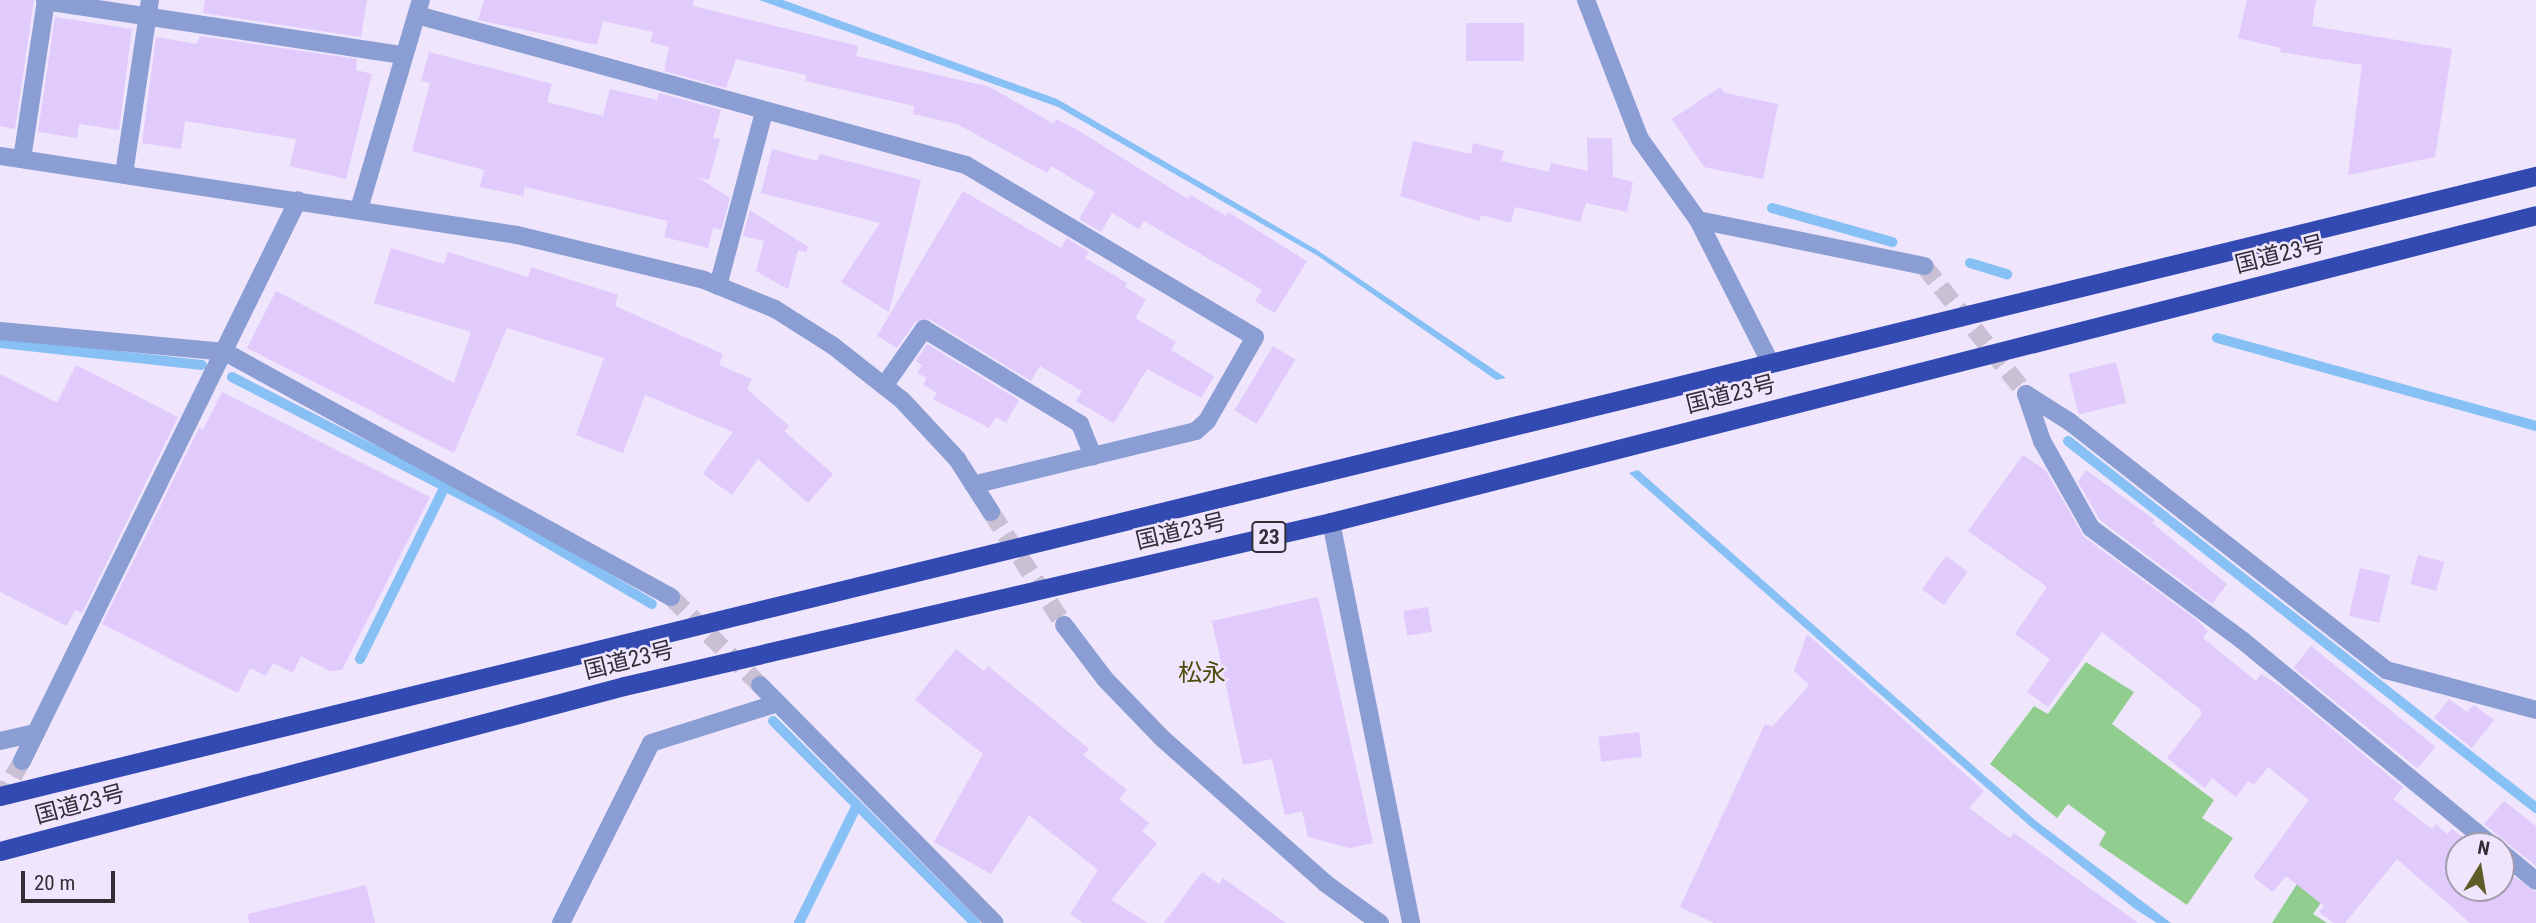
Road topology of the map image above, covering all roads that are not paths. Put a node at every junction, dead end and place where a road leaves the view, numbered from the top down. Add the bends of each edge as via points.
1 (46, 0) edge
2 (1586, 0) edge
3 (419, 7) edge
4 (148, 8) edge
5 (404, 55) junction
6 (764, 112) junction
7 (0, 156) edge
8 (22, 159) junction
9 (124, 174) junction
10 (2536, 176) edge
11 (298, 200) junction
12 (359, 209) junction
13 (2536, 215) edge
14 (1698, 220) junction
15 (1924, 265) tunnel mouth
16 (718, 286) junction
17 (0, 331) edge
18 (225, 352) junction
19 (1770, 362) junction
20 (884, 386) junction
21 (1093, 457) junction
22 (973, 485) junction
23 (990, 513) tunnel mouth
24 (1331, 522) junction
25 (671, 597) tunnel mouth
26 (1064, 625) tunnel mouth
27 (760, 685) tunnel mouth
28 (778, 703) junction
29 (2536, 710) edge
30 (36, 733) junction
31 (0, 741) edge
32 (22, 761) tunnel mouth
33 (0, 796) edge
34 (2476, 832) edge
35 (0, 851) edge
36 (2515, 864) edge
37 (2536, 881) edge
38 (561, 923) edge
39 (995, 923) edge
40 (1380, 923) edge
41 (1411, 923) edge

1 - 4 street
1 - 8 street
2 - 14 street via 1640,139
3 - 5 street
3 - 6 street
4 - 5 street
4 - 9 street
5 - 12 street
6 - 16 street
6 - 21 street via 966,165 1255,337 1207,421 1196,431
7 - 8 street
8 - 9 street
9 - 11 street
10 - 19 highway, 国道23号 / 23
11 - 12 street
11 - 18 street
12 - 16 street via 517,235
13 - 24 highway, 国道23号 / 23
14 - 15 street
14 - 19 street
16 - 20 street via 775,309
17 - 18 street
18 - 25 street
18 - 30 street
19 - 33 highway, 国道23号 / 23
20 - 21 street via 924,329 1080,424
20 - 22 street via 957,459
21 - 22 street
22 - 23 street
24 - 35 highway, 国道23号 / 23 via 624,686
24 - 41 street
26 - 40 street via 1105,679 1163,739 1325,883
27 - 28 street
28 - 38 street via 651,743
28 - 39 street
29 - 34 street via 2386,670 2081,431 2026,394 2042,441 2091,528 2242,640
30 - 31 street
30 - 32 street
36 - 37 street

